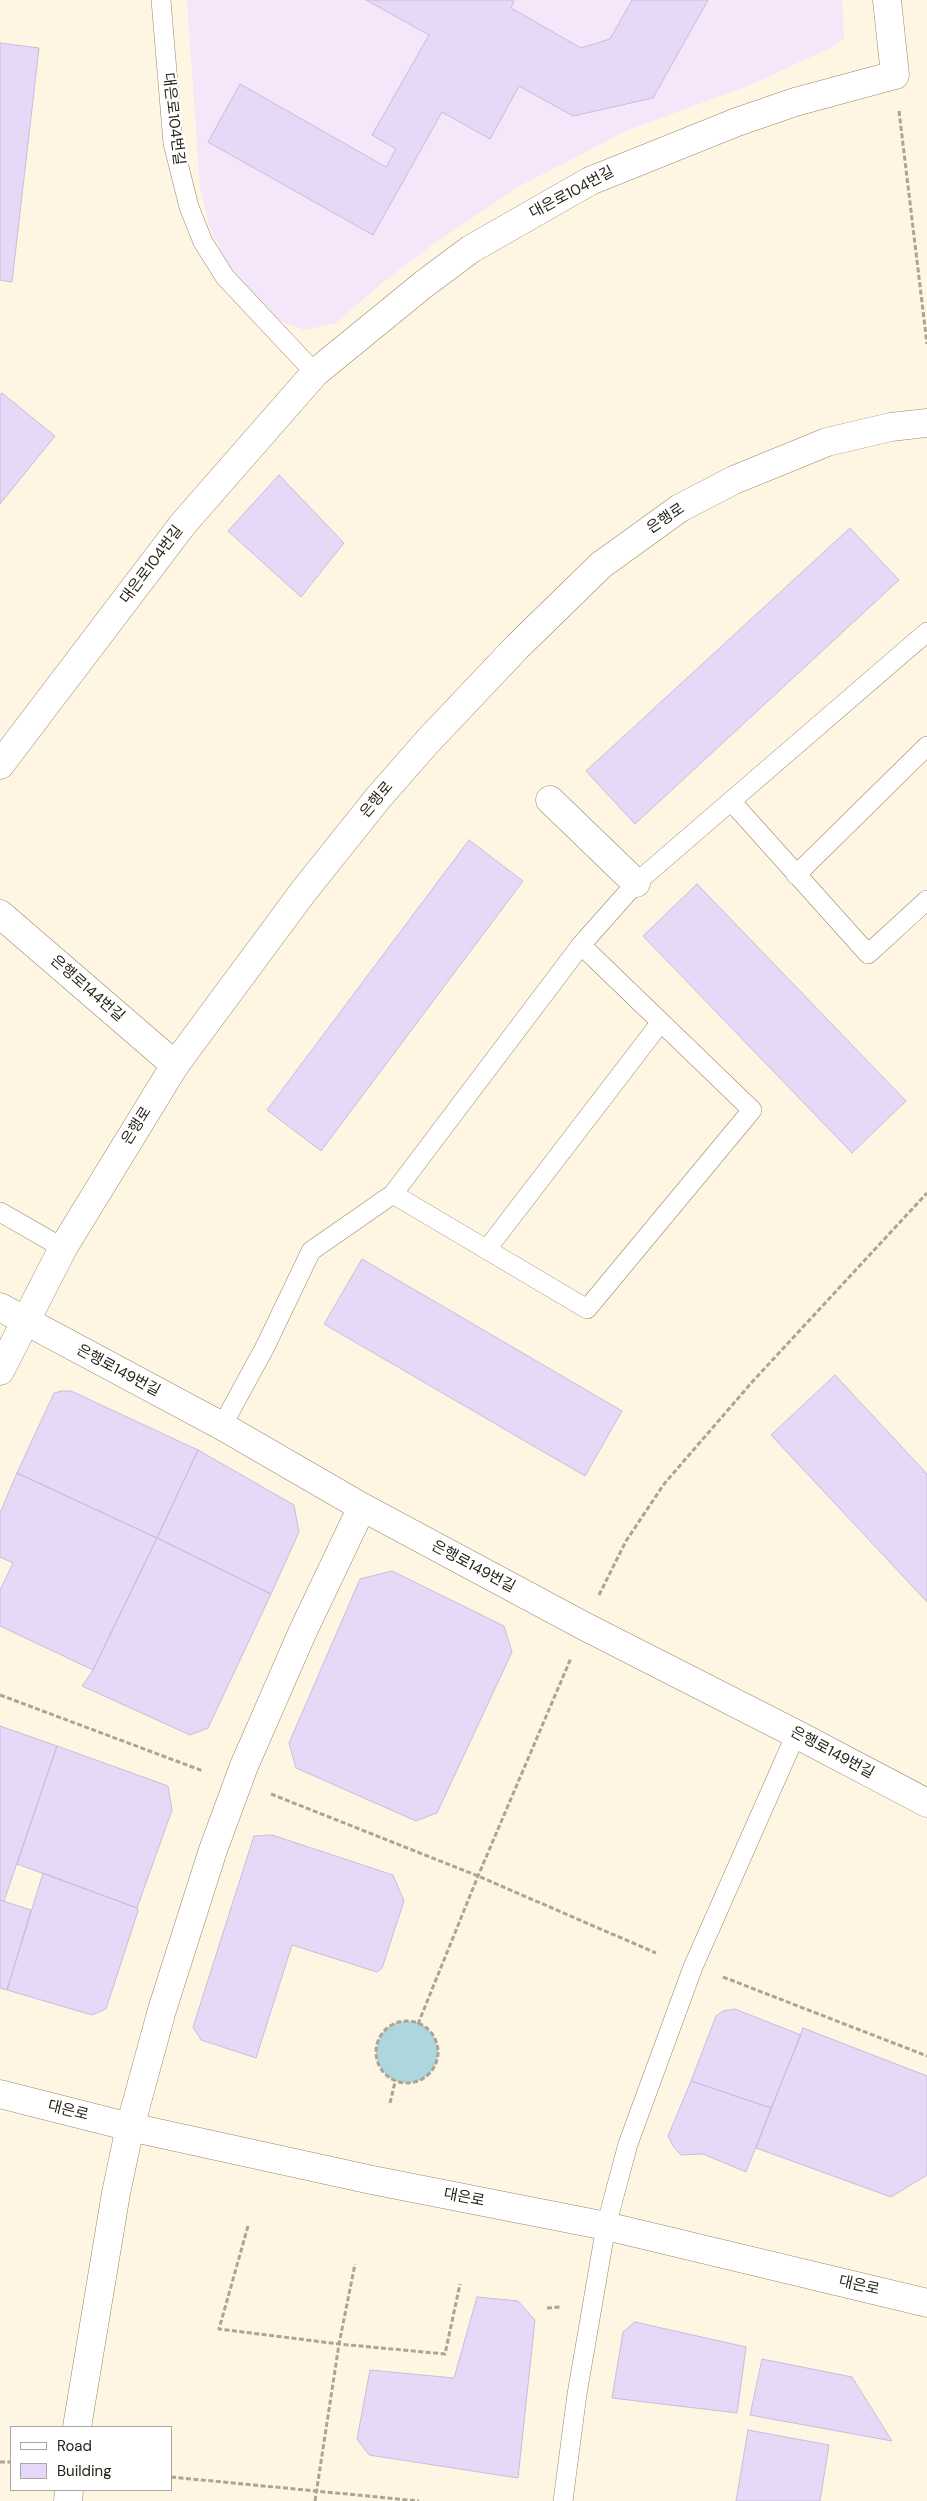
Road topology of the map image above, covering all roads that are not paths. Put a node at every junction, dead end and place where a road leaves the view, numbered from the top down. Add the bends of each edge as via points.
1 (160, 0) edge
2 (887, 0) edge
3 (314, 373) junction
4 (927, 423) edge
5 (927, 633) edge
6 (927, 746) edge
7 (0, 765) edge
8 (550, 800) dead end
9 (731, 802) junction
10 (796, 875) junction
11 (636, 883) junction
12 (927, 900) edge
13 (0, 914) edge
14 (581, 945) junction
15 (661, 1022) junction
16 (175, 1065) junction
17 (393, 1194) junction
18 (0, 1212) edge
19 (63, 1248) junction
20 (487, 1249) junction
21 (0, 1307) edge
22 (24, 1320) junction
23 (0, 1371) edge
24 (222, 1426) junction
25 (362, 1507) junction
26 (796, 1734) junction
27 (927, 1803) edge
28 (0, 2094) edge
29 (130, 2127) junction
30 (606, 2226) junction
31 (927, 2303) edge
32 (77, 2426) edge
33 (563, 2501) edge

1 - 3 lane, 대은로104번길 via 173,143 189,207 203,242 225,276
2 - 3 street, 대은로104번길 via 895,75 787,105 590,180 471,249
3 - 7 street, 대은로104번길 via 183,524
4 - 16 street, 은행로 via 891,426 827,442 734,480 680,508 601,565 516,648 378,798 303,892
5 - 9 lane
6 - 10 lane
8 - 11 street
9 - 10 lane
9 - 11 lane
10 - 12 lane via 868,954
11 - 14 lane
13 - 16 street, 은행로144번길
14 - 15 lane
14 - 17 lane
15 - 20 lane
15 - 20 lane via 752,1110 587,1309
16 - 19 street, 은행로
17 - 20 lane
17 - 24 lane via 311,1250 265,1347
18 - 19 lane
19 - 22 street, 은행로
21 - 22 street, 은행로149번길
22 - 23 street, 은행로
22 - 24 street, 은행로149번길
24 - 25 street, 은행로149번길
25 - 26 street, 은행로149번길 via 584,1626
25 - 29 street via 302,1631 244,1766 162,2010
26 - 27 street, 은행로149번길
26 - 30 lane via 690,1976 628,2144
28 - 29 street, 대은로
29 - 30 street, 대은로 via 372,2180
29 - 32 street
30 - 31 street, 대은로
30 - 33 lane via 577,2394

